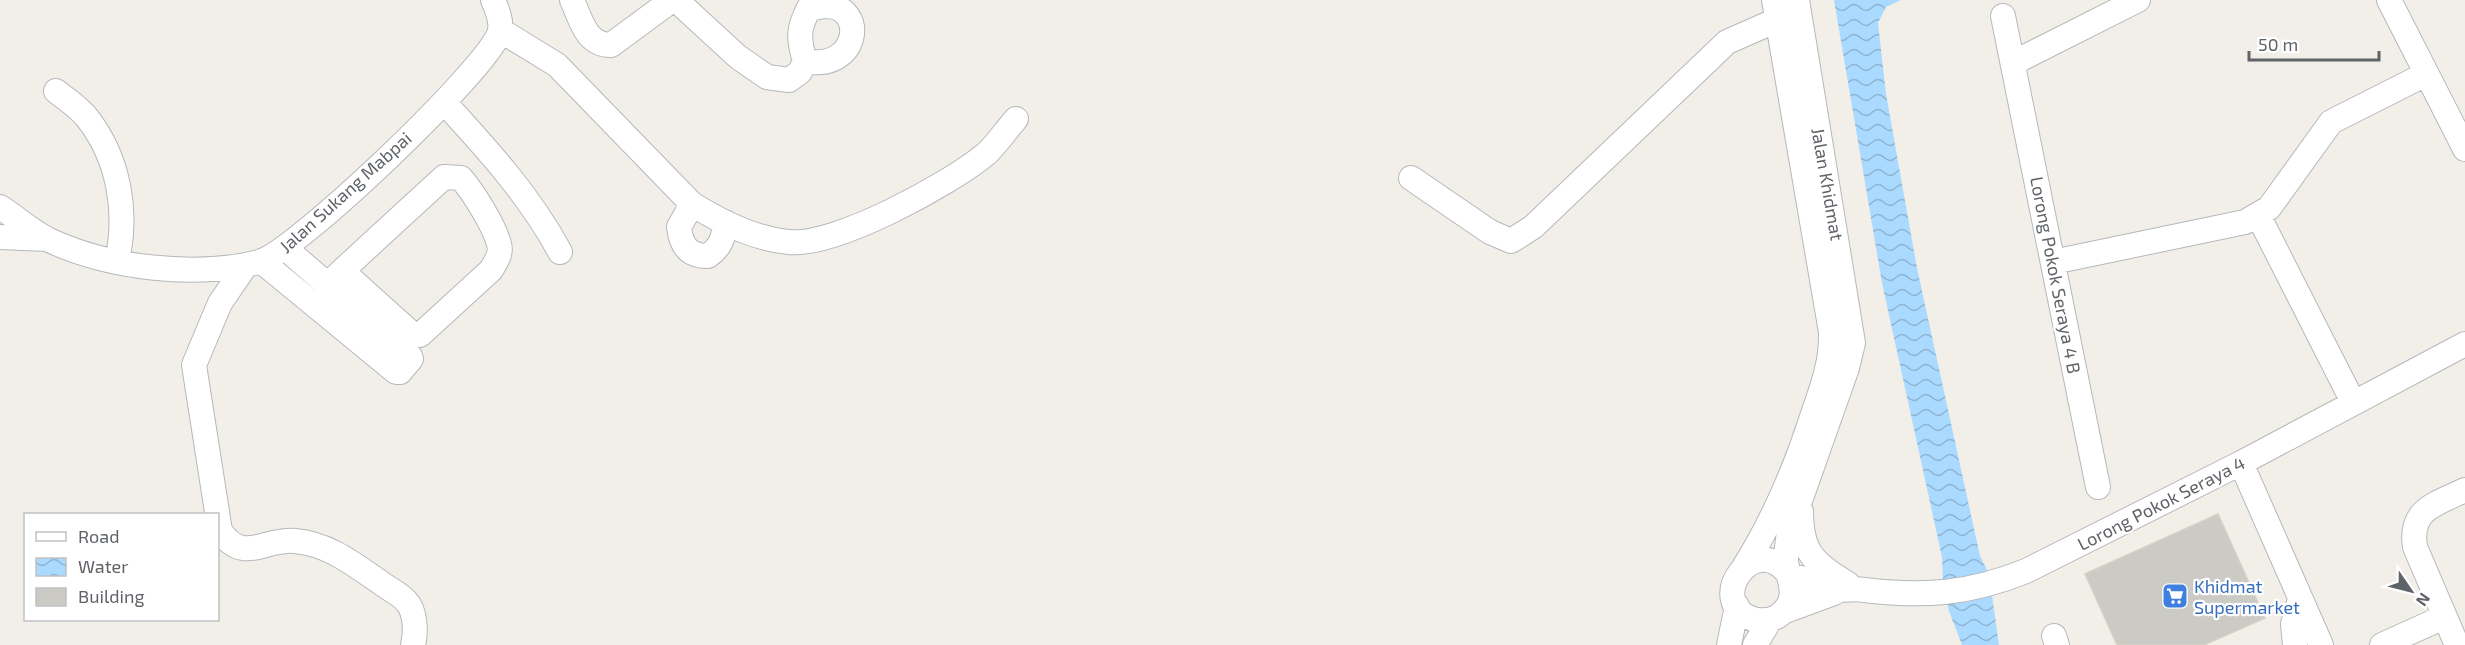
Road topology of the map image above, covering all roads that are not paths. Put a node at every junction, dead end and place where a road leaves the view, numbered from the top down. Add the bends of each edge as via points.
1 (493, 0) edge
2 (572, 0) edge
3 (674, 0) edge
4 (1797, 0) edge
5 (2138, 0) edge
6 (2389, 0) edge
7 (810, 4) edge
8 (1776, 10) edge
9 (2003, 16) dead end
10 (500, 30) junction
11 (805, 61) junction
12 (2013, 63) junction
13 (2426, 74) junction
14 (56, 91) dead end
15 (444, 102) junction
16 (1016, 119) dead end
17 (2465, 149) edge
18 (1411, 178) dead end
19 (692, 204) junction
20 (0, 207) edge
21 (2258, 215) junction
22 (725, 222) junction
23 (0, 237) edge
24 (47, 240) junction
25 (285, 248) junction
26 (560, 252) dead end
27 (117, 261) junction
28 (2053, 262) junction
29 (254, 263) junction
30 (334, 278) junction
31 (2465, 344) edge
32 (2353, 402) junction
33 (2241, 463) junction
34 (2098, 487) dead end
35 (2465, 490) edge
36 (1803, 494) junction
37 (217, 513) edge
38 (219, 525) edge
39 (1744, 567) junction
40 (1788, 575) junction
41 (1846, 589) junction
42 (2300, 599) junction
43 (1737, 606) junction
44 (1777, 615) junction
45 (2444, 617) junction
46 (413, 645) edge
47 (1729, 645) edge
48 (1755, 645) edge
49 (2295, 645) edge
50 (2321, 645) edge
51 (2382, 645) edge
52 (2457, 645) edge

1 - 10 street
2 - 3 street via 588,35 600,45 612,45
3 - 11 street via 738,57 767,77 789,80 800,72
4 - 36 street, Jalan Khidmat via 1853,343
5 - 12 street
6 - 13 street
7 - 11 street via 798,40
7 - 11 street via 828,6 847,16 853,27 852,41 831,61
8 - 18 street via 1727,42 1533,227 1511,240 1490,232
8 - 39 street via 1832,332 1831,353 1780,504
9 - 12 street, Lorong Pokok Seraya 4 B
10 - 15 street, Jalan Sukang Mabpai via 478,67
10 - 19 street via 557,65
12 - 28 street, Lorong Pokok Seraya 4 B
13 - 17 street
13 - 21 street via 2331,122 2269,208
14 - 27 street via 87,117 106,145 123,219
15 - 25 street, Jalan Sukang Mabpai via 355,188
15 - 26 street via 523,193
16 - 22 street via 986,153 924,193 822,240 790,243 752,234
19 - 22 street
19 - 22 street via 679,227 682,244 698,256 708,256 717,249
20 - 24 street, Jalan Sukang Mabpai
21 - 28 street via 2245,222
21 - 32 street
23 - 24 street, Jalan Sukang Mabpai
24 - 27 street, Jalan Sukang Mabpai
25 - 29 street, Jalan Sukang Mabpai
25 - 30 street
27 - 29 street, Jalan Sukang Mabpai via 200,270
28 - 34 street, Lorong Pokok Seraya 4 B
29 - 30 street via 400,372 410,356
29 - 37 street via 220,303 194,365
30 - 30 street via 444,177 461,178 470,188 500,245 491,270 420,335 412,334
31 - 32 street, Lorong Pokok Seraya 4
32 - 33 street, Lorong Pokok Seraya 4
33 - 41 street, Lorong Pokok Seraya 4 via 1992,585 1913,595
33 - 42 street
35 - 45 street via 2427,508 2412,532
36 - 40 street, Jalan Khidmat via 1789,532
36 - 41 street via 1801,514 1806,549
38 - 46 street via 229,544 248,549 293,540 344,556 408,602 416,632
39 - 40 street via 1769,561
39 - 43 street via 1733,587
40 - 41 street, Lorong Pokok Seraya 4
40 - 44 street via 1793,592
41 - 44 street
42 - 49 street via 2293,624
42 - 50 street
43 - 44 street via 1751,618
43 - 47 street
44 - 48 street
45 - 51 street
45 - 52 street

